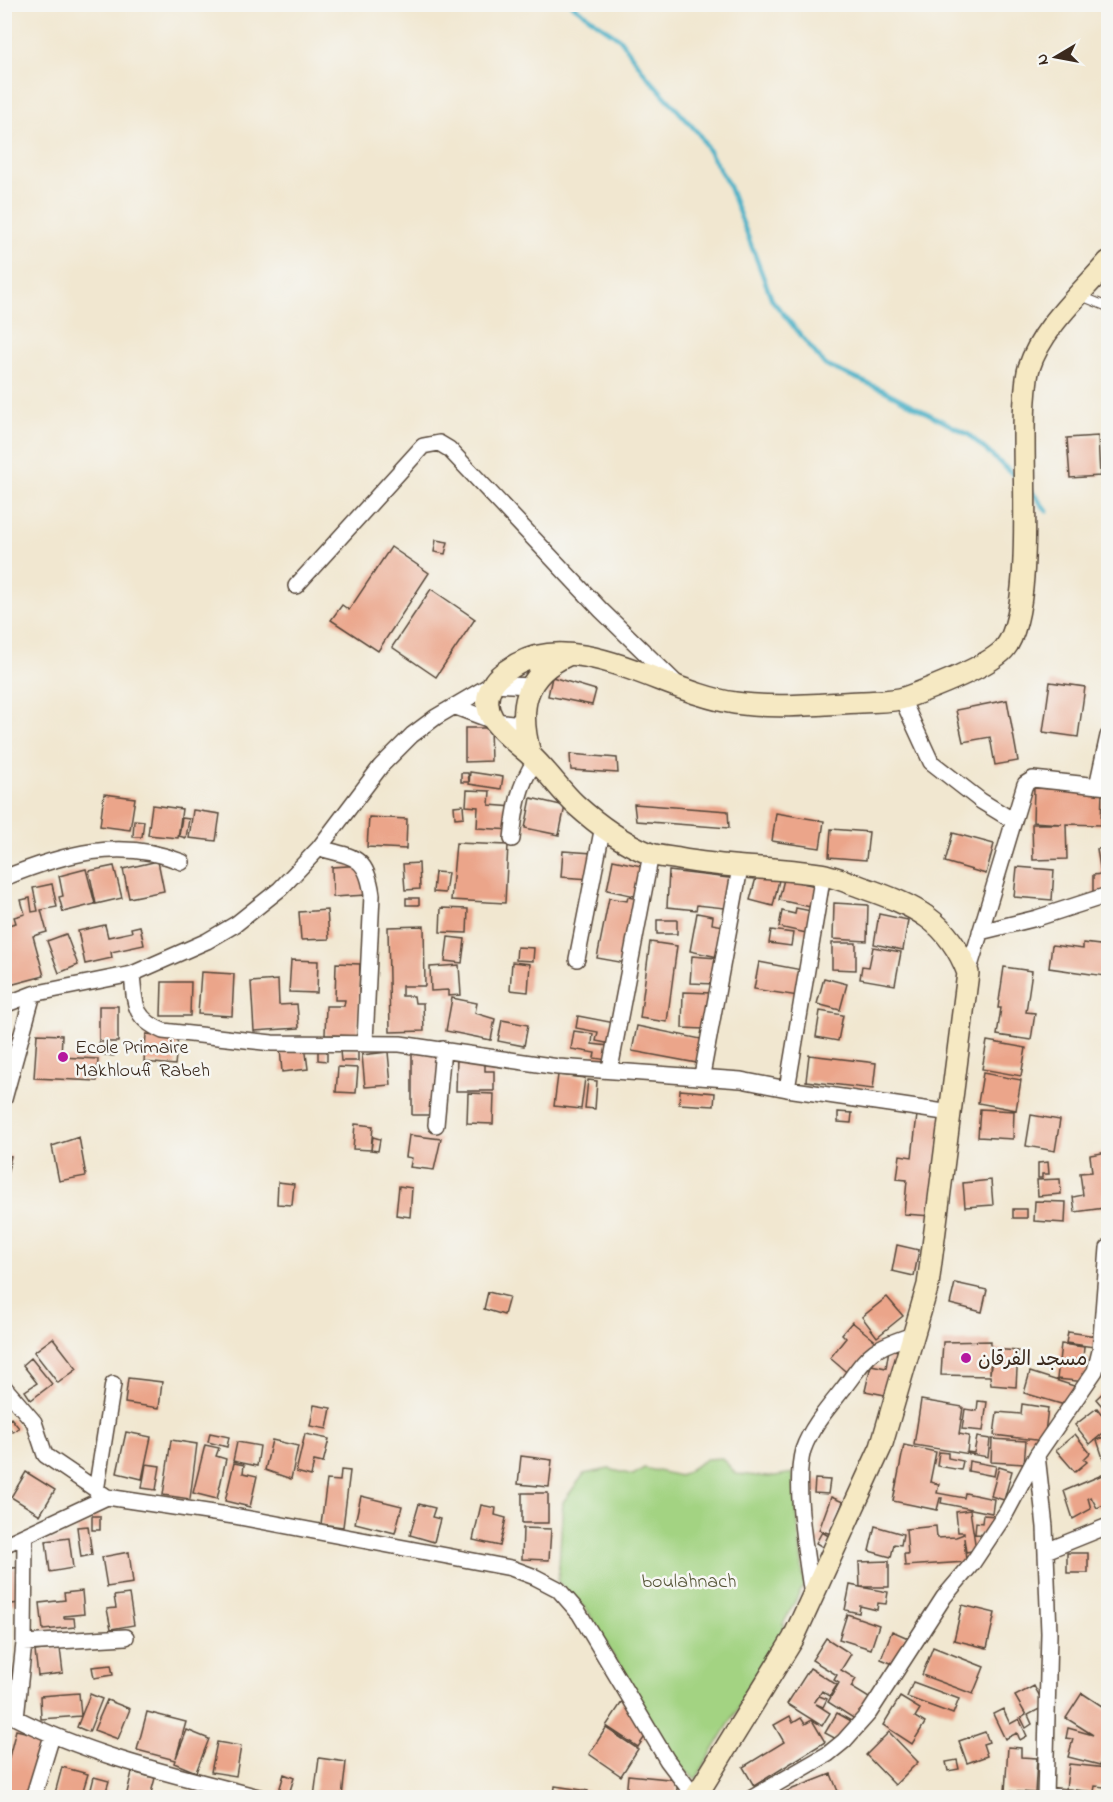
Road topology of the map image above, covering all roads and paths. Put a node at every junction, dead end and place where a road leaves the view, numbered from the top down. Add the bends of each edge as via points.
1 (1108, 262) edge
2 (1079, 295) junction
3 (1108, 307) edge
4 (296, 586) dead end
5 (572, 653) junction
6 (492, 684) junction
7 (530, 686) junction
8 (683, 690) junction
9 (903, 699) junction
10 (456, 707) junction
11 (493, 721) junction
12 (522, 724) junction
13 (1108, 736) edge
14 (532, 758) junction
15 (1103, 787) edge
16 (1012, 820) junction
17 (603, 826) junction
18 (512, 839) dead end
19 (319, 848) junction
20 (651, 854) junction
21 (182, 862) dead end
22 (740, 868) junction
23 (823, 874) junction
24 (4, 878) edge
25 (1108, 895) edge
26 (980, 932) junction
27 (577, 959) dead end
28 (968, 973) junction
29 (132, 974) junction
30 (33, 994) junction
31 (5, 1004) edge
32 (365, 1042) junction
33 (443, 1049) junction
34 (610, 1069) junction
35 (702, 1075) junction
36 (787, 1089) junction
37 (4, 1099) edge
38 (951, 1113) junction
39 (436, 1125) dead end
40 (1108, 1248) edge
41 (913, 1335) junction
42 (1102, 1372) edge
43 (112, 1384) dead end
44 (4, 1387) edge
45 (1037, 1455) junction
46 (101, 1494) junction
47 (1108, 1526) edge
48 (25, 1538) junction
49 (4, 1545) edge
50 (1046, 1551) junction
51 (812, 1598) junction
52 (126, 1637) dead end
53 (24, 1643) junction
54 (10, 1716) edge
55 (52, 1736) junction
56 (254, 1796) edge
57 (1045, 1796) edge
58 (33, 1797) edge
59 (695, 1797) edge
60 (752, 1797) edge
61 (1073, 1797) edge

1 - 2 main road
2 - 3 lane
2 - 9 main road via 1052,326 1028,370 1022,432 1023,592 1005,649 977,667
4 - 8 street via 423,446 439,442
5 - 6 main road via 531,657
5 - 7 main road via 550,665
5 - 8 main road
6 - 7 street
6 - 10 street
6 - 11 main road via 488,699
7 - 12 main road
8 - 9 main road via 732,703 778,706
9 - 16 street via 931,762
10 - 11 street
10 - 19 street via 412,735 381,766
11 - 12 street
11 - 14 main road
12 - 14 main road
13 - 15 street
14 - 17 main road via 575,804
14 - 18 street via 518,792
15 - 16 street via 1028,780
16 - 26 street
17 - 20 main road
17 - 27 street
19 - 29 street via 280,888 236,924
19 - 32 street via 349,856 365,866 370,879
20 - 22 main road
20 - 34 street
21 - 24 street via 142,850 107,848 55,859
22 - 23 main road
22 - 35 street
23 - 28 main road via 908,903 942,927
23 - 36 street
25 - 26 street
26 - 28 street
28 - 38 main road
29 - 30 street
29 - 32 street via 140,1017 163,1031 272,1043
30 - 31 street
30 - 37 street
32 - 33 street
33 - 34 street via 558,1067
33 - 39 street
34 - 35 street
35 - 36 street
36 - 38 street
38 - 41 main road via 928,1285
40 - 42 street via 1100,1351
41 - 51 main road via 881,1447
41 - 51 street via 873,1350 807,1440 800,1470 803,1536
42 - 45 street
43 - 46 street
44 - 46 street via 34,1422 45,1455
45 - 50 street
45 - 60 street via 1006,1513 944,1597 869,1713 828,1754
46 - 48 street
46 - 59 street via 303,1528 511,1568 535,1577 558,1589 579,1613 667,1760
47 - 50 street
48 - 49 street
48 - 53 street
50 - 57 street via 1049,1633
51 - 59 main road via 793,1639
52 - 53 street
53 - 54 street
54 - 55 street
55 - 56 street via 102,1755
55 - 58 street
57 - 61 street

